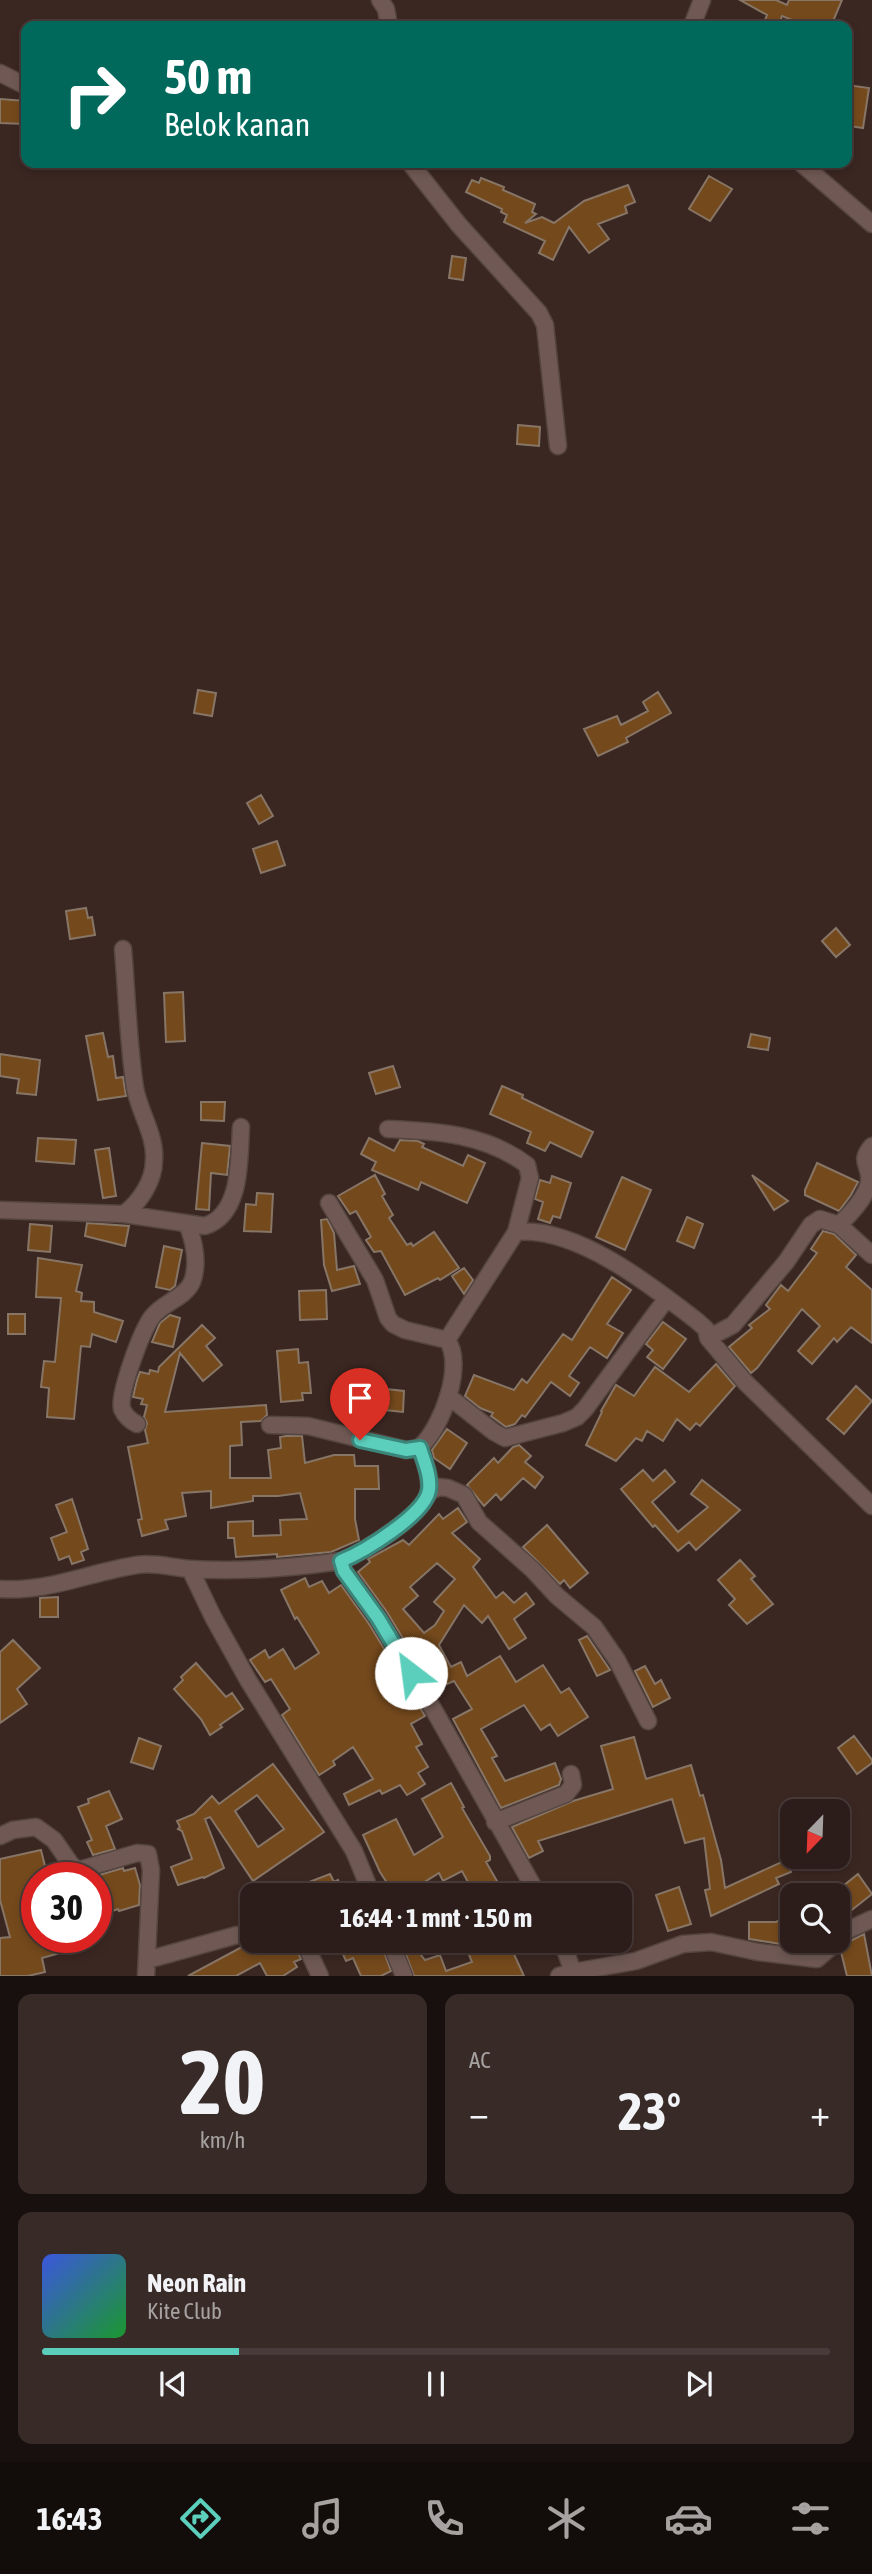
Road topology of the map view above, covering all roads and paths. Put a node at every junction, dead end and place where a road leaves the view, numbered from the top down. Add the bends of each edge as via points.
1 (380, 0) edge
2 (702, 0) edge
3 (388, 21) edge
4 (694, 21) edge
5 (0, 74) edge
6 (21, 84) edge
7 (414, 168) edge
8 (807, 168) edge
9 (872, 225) edge
10 (558, 446) dead end
11 (123, 949) dead end
12 (241, 1127) dead end
13 (388, 1129) dead end
14 (872, 1146) edge
15 (329, 1203) dead end
16 (0, 1210) edge
17 (124, 1214) junction
18 (187, 1224) junction
19 (839, 1225) junction
20 (516, 1232) junction
21 (872, 1255) edge
22 (667, 1298) junction
23 (708, 1338) junction
24 (447, 1340) junction
25 (449, 1396) junction
26 (137, 1424) dead end
27 (270, 1425) dead end
28 (420, 1448) junction
29 (429, 1492) junction
30 (872, 1506) edge
31 (341, 1561) junction
32 (190, 1569) junction
33 (0, 1589) edge
34 (648, 1721) dead end
35 (571, 1774) dead end
36 (495, 1822) junction
37 (0, 1836) edge
38 (367, 1883) edge
39 (531, 1883) edge
40 (872, 1919) edge
41 (850, 1929) edge
42 (237, 1936) dead end
43 (309, 1953) edge
44 (395, 1953) edge
45 (563, 1953) edge
46 (824, 1953) edge
47 (146, 1968) edge
48 (566, 1974) edge
49 (320, 1976) edge
50 (404, 1976) edge

1 - 3 street
2 - 4 street
5 - 6 street
7 - 10 street via 539,313 545,325
8 - 9 street
11 - 17 street via 136,1091 155,1156 141,1197
12 - 18 street via 237,1179 223,1216 205,1226
13 - 20 street via 465,1135 527,1165 530,1178
14 - 19 street via 864,1162 870,1171 867,1188
15 - 24 street via 375,1280 393,1324
16 - 17 street
17 - 18 street
18 - 26 street via 194,1241 192,1282 153,1315 125,1385 122,1409
19 - 21 street
19 - 23 street via 824,1218 815,1222 733,1325
20 - 22 street via 551,1235 600,1254
20 - 24 street
22 - 23 street via 706,1329
22 - 25 street via 577,1417 505,1438
23 - 30 street via 746,1382
24 - 25 street via 453,1355
25 - 28 street
27 - 28 street via 308,1426 406,1450
28 - 29 street
29 - 31 street via 424,1504 394,1530
29 - 34 street via 448,1488 464,1495 479,1521 594,1627 617,1660
31 - 32 street via 303,1567
31 - 36 street via 435,1712
32 - 33 street via 137,1565 64,1584
32 - 38 street via 248,1680 354,1851
35 - 36 street via 573,1785 566,1794
36 - 39 street
37 - 47 street via 13,1829 40,1828 79,1870 148,1854
40 - 41 street
42 - 47 street
43 - 49 street
44 - 50 street
45 - 48 street
46 - 48 street via 817,1959 711,1942 683,1944 636,1961

